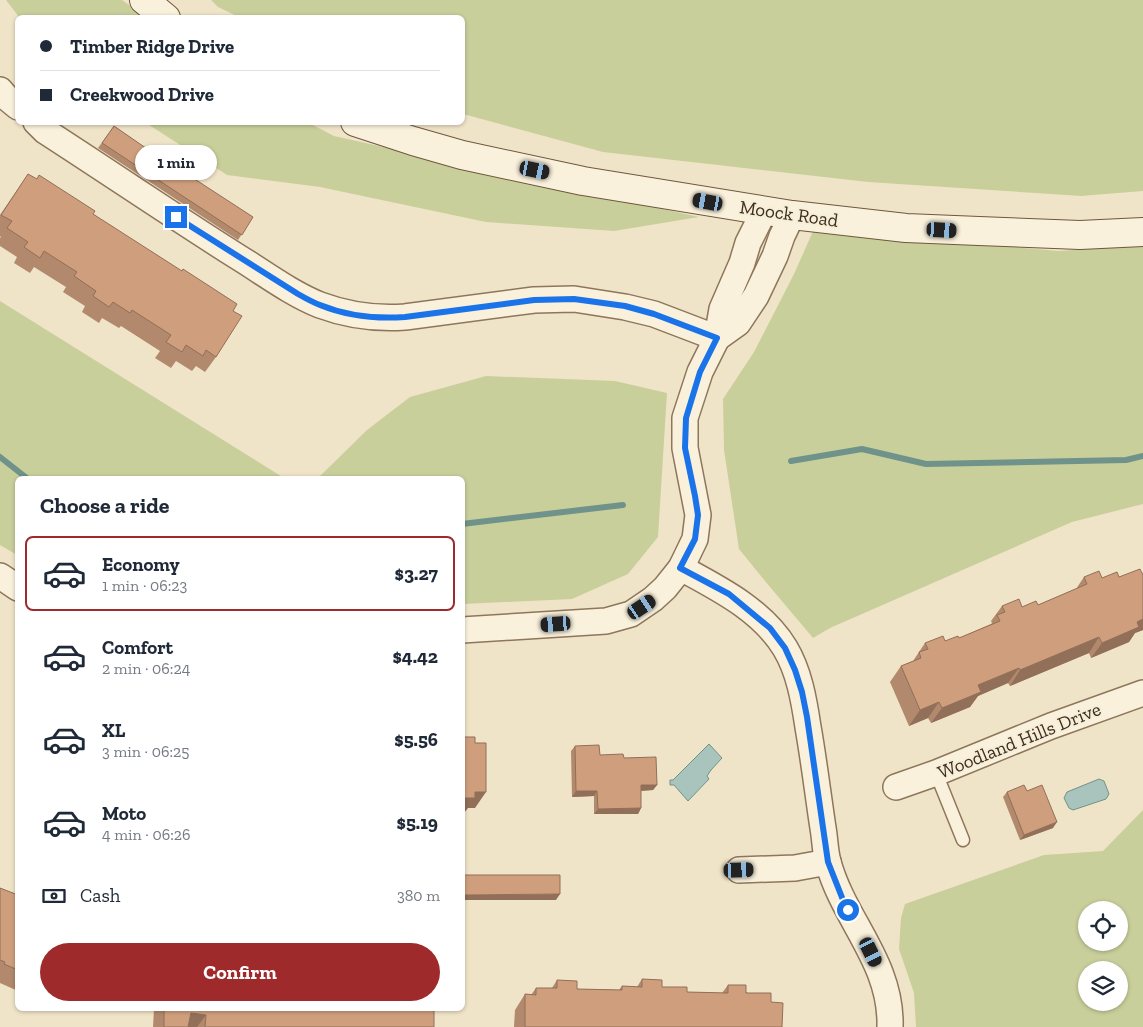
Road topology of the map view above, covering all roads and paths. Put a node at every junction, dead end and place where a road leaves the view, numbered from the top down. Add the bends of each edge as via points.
1 (144, 0) edge
2 (162, 15) edge
3 (0, 90) edge
4 (15, 105) edge
5 (40, 125) edge
6 (364, 125) edge
7 (764, 210) junction
8 (792, 215) junction
9 (1143, 232) edge
10 (717, 338) junction
11 (680, 568) junction
12 (0, 576) edge
13 (15, 586) edge
14 (465, 630) edge
15 (1143, 693) edge
16 (936, 774) junction
17 (896, 787) dead end
18 (962, 840) dead end
19 (828, 862) junction
20 (739, 870) dead end
21 (890, 1027) edge

1 - 2 main road
3 - 4 street
5 - 10 street via 209,239 320,305 350,314 386,318 534,300 574,299 625,306
6 - 7 main road, Moock Road via 462,155 583,181
7 - 8 main road, Moock Road
7 - 10 street via 722,310
8 - 9 main road, Moock Road via 906,228 979,232 1080,235
8 - 10 street via 756,296 738,323
10 - 11 street via 700,372 686,418 685,448 698,515 695,539
11 - 14 street via 665,588 631,614 606,621
11 - 19 street via 729,594 770,628 785,648 802,692
12 - 13 street
15 - 16 street, Woodland Hills Drive via 1051,726
16 - 17 street, Woodland Hills Drive
16 - 18 lane
19 - 20 street via 795,868
19 - 21 street via 843,900 880,970

